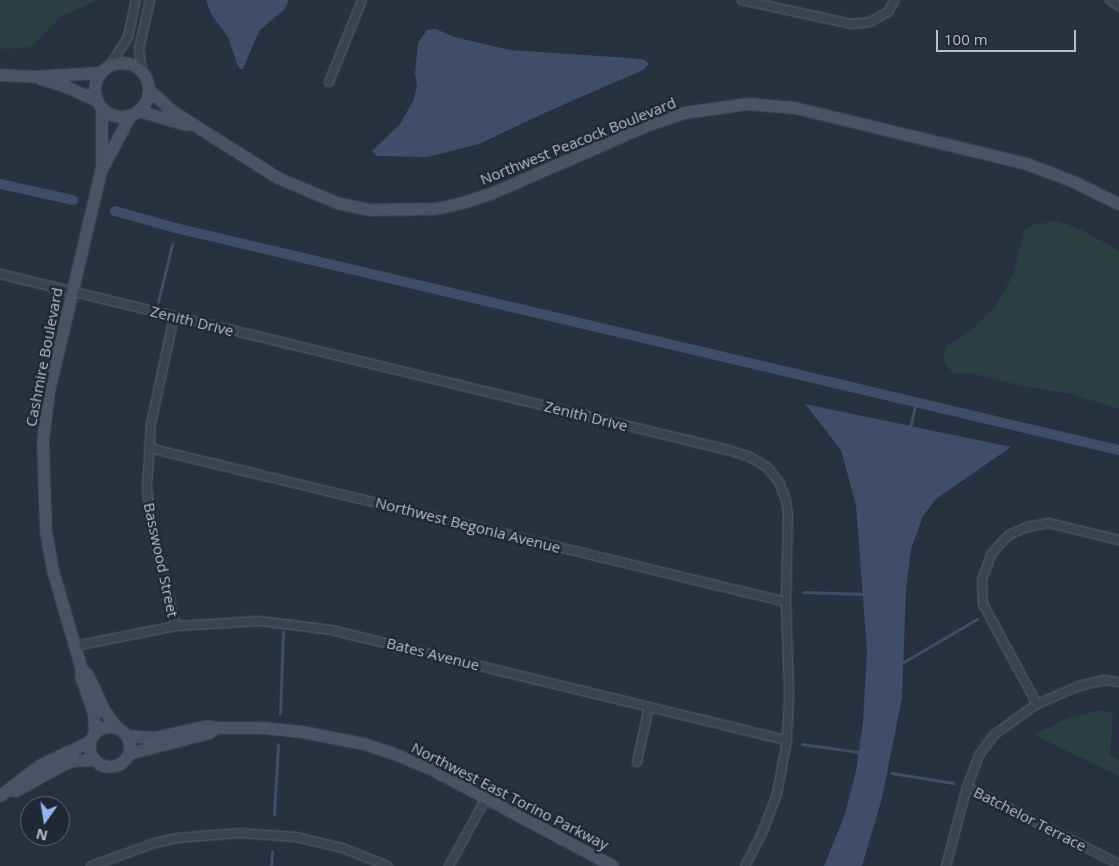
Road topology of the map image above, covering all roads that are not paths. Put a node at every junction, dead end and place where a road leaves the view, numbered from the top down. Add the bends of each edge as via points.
1 (136, 0) edge
2 (150, 0) edge
3 (362, 0) edge
4 (742, 0) edge
5 (895, 0) edge
6 (1110, 0) edge
7 (1119, 6) edge
8 (110, 65) junction
9 (142, 71) junction
10 (100, 73) junction
11 (0, 75) edge
12 (33, 77) junction
13 (329, 82) dead end
14 (149, 90) junction
15 (100, 104) junction
16 (135, 113) junction
17 (203, 131) junction
18 (102, 168) junction
19 (1119, 204) edge
20 (0, 274) edge
21 (73, 291) junction
22 (174, 317) junction
23 (149, 448) junction
24 (1119, 540) edge
25 (786, 602) junction
26 (176, 626) junction
27 (75, 646) junction
28 (82, 670) junction
29 (1119, 682) edge
30 (1037, 704) junction
31 (650, 707) junction
32 (216, 728) junction
33 (118, 730) junction
34 (95, 732) junction
35 (128, 736) junction
36 (787, 740) junction
37 (90, 742) junction
38 (130, 754) junction
39 (95, 760) junction
40 (637, 762) dead end
41 (968, 787) junction
42 (10, 790) junction
43 (0, 796) edge
44 (486, 798) junction
45 (1119, 864) edge
46 (91, 866) edge
47 (388, 866) edge
48 (449, 866) edge
49 (613, 866) edge
50 (745, 866) edge
51 (946, 866) edge

1 - 8 street via 128,36
2 - 9 street via 139,49
3 - 13 street
4 - 5 street via 851,24 870,22 888,12
6 - 7 street
8 - 9 street via 126,63
8 - 10 street
9 - 14 street
10 - 12 street
10 - 15 street via 95,93
11 - 12 street
12 - 15 street via 64,86
14 - 16 street via 147,100
14 - 17 street, Northwest Peacock Boulevard via 172,111
15 - 16 street via 116,116
15 - 18 street, Cashmire Boulevard
16 - 17 street, Northwest Peacock Boulevard via 165,117
16 - 18 street, Cashmire Boulevard
17 - 19 street, Northwest Peacock Boulevard via 278,178 337,203 371,210 421,210 491,194 684,113 748,104 795,108 1027,164
18 - 21 street, Cashmire Boulevard
20 - 21 street, Zenith Drive
21 - 22 street, Zenith Drive
21 - 27 street, Cashmire Boulevard via 50,392 43,441 43,489 53,571
22 - 23 street, Basswood Street via 155,398
22 - 25 street, Zenith Drive via 728,450 757,460 776,478 786,500
23 - 25 street, Northwest Begonia Avenue
23 - 26 street, Basswood Street via 146,489 152,534
24 - 30 street via 1049,523 1009,535 992,553 982,580 983,604
25 - 36 street, Zenith Drive
26 - 27 street, Bates Avenue
26 - 31 street, Bates Avenue via 260,621 331,630
27 - 28 street, Cashmire Boulevard
28 - 33 street, Cashmire Boulevard via 88,675 104,710
28 - 34 street, Cashmire Boulevard via 81,677 94,714
29 - 30 street via 1104,680 1079,686
30 - 41 street via 995,734 979,755
31 - 36 street, Bates Avenue
31 - 40 street
32 - 35 street, Northwest East Torino Parkway via 192,728 147,738
32 - 38 street, Northwest East Torino Parkway
32 - 44 street, Northwest East Torino Parkway via 302,732 364,744 433,770
33 - 34 street via 106,727
33 - 35 street
34 - 37 street
35 - 38 street
36 - 50 street, Zenith Drive via 777,794
37 - 39 street
37 - 42 street via 41,765 13,784
38 - 39 street via 124,762 113,767
39 - 42 street via 65,764 16,791
41 - 45 street, Batchelor Terrace
41 - 51 street
42 - 43 street
44 - 48 street
44 - 49 street, Northwest East Torino Parkway
46 - 47 street via 177,838 240,833 296,837 350,851

